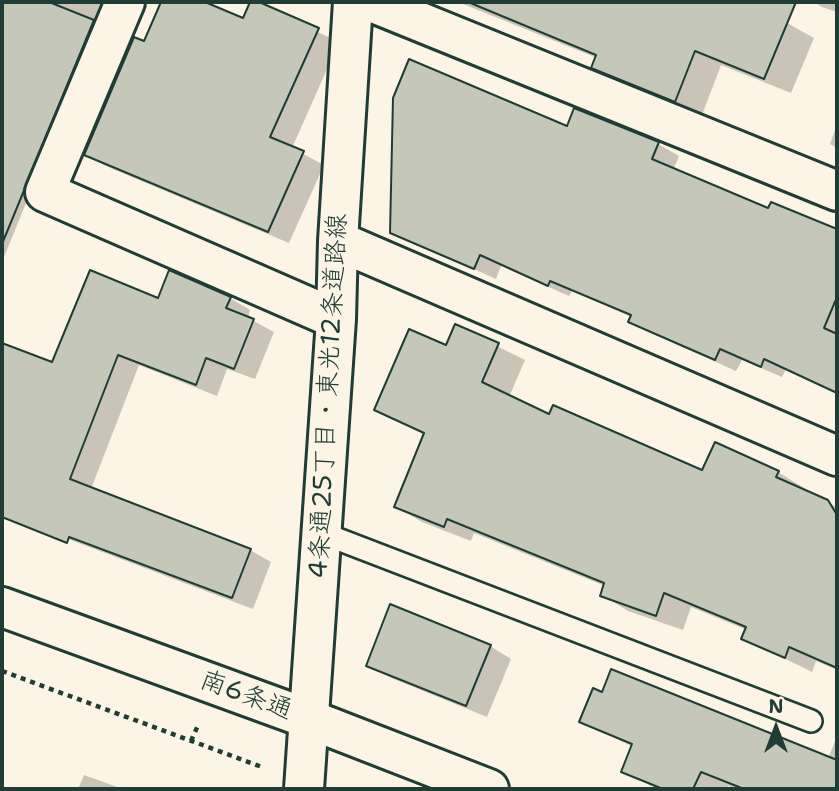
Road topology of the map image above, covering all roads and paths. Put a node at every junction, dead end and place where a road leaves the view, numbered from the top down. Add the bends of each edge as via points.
1 (125, 2) edge
2 (353, 2) edge
3 (371, 2) edge
4 (837, 191) edge
5 (338, 242) junction
6 (336, 319) junction
7 (837, 456) edge
8 (322, 533) junction
9 (2, 607) edge
10 (2, 671) edge
11 (309, 719) junction
12 (811, 721) dead end
13 (304, 786) edge
14 (489, 789) edge

1 - 6 street via 45,192
2 - 5 street, 4条通25丁目・東光12条道路線
3 - 4 street
5 - 6 street, 4条通25丁目・東光12条道路線
5 - 7 street
6 - 8 street, 4条通25丁目・東光12条道路線
8 - 11 street, 4条通25丁目・東光12条道路線
8 - 12 lane
9 - 11 street, 南6条通
10 - 13 path
11 - 13 street, 4条通25丁目・東光12条道路線
11 - 14 street, 南6条通

